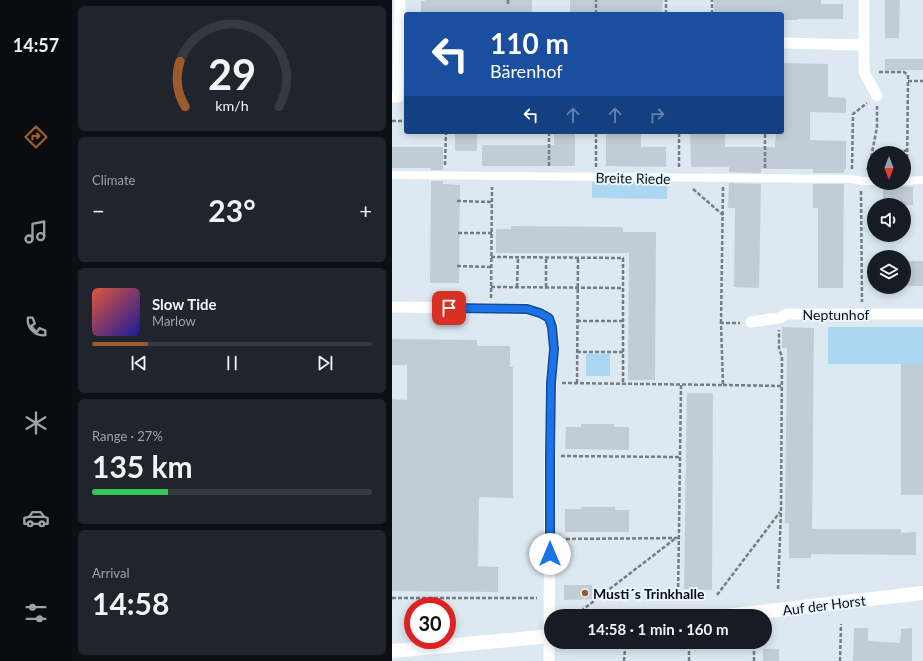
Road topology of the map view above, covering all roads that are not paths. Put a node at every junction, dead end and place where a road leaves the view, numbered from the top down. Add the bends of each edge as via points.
1 (400, 0) edge
2 (864, 0) edge
3 (784, 43) edge
4 (864, 45) junction
5 (877, 96) road end
6 (392, 97) edge
7 (392, 175) edge
8 (911, 180) edge
9 (923, 180) edge
10 (867, 181) edge
11 (392, 307) edge
12 (923, 314) edge
13 (750, 322) road end
14 (923, 593) edge
15 (550, 609) edge
16 (772, 611) edge
17 (544, 637) edge
18 (549, 649) edge
19 (392, 651) edge
20 (549, 661) edge

1 - 6 street via 398,97
2 - 4 street
3 - 4 street
4 - 5 street via 864,72
7 - 10 street, Breite Riede
8 - 9 street
11 - 15 street via 527,309 549,318 554,349 551,383
12 - 13 street, Neptunhof via 788,314 779,318
14 - 16 street, Auf der Horst
17 - 19 street
18 - 20 street

